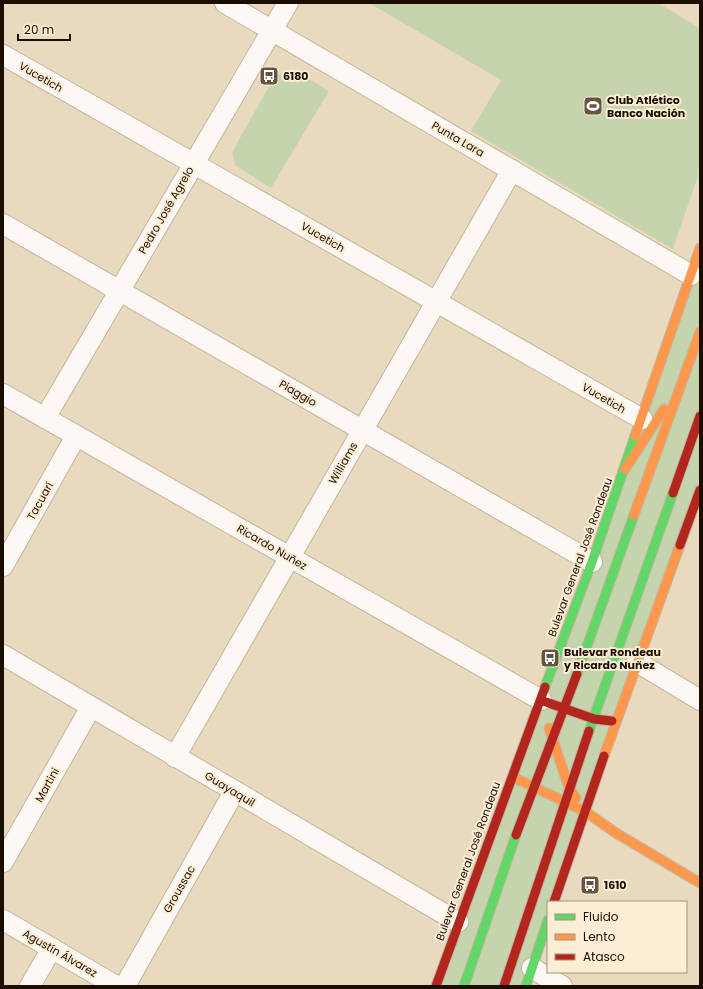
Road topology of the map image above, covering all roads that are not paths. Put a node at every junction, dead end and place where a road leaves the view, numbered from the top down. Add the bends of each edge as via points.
1 (225, 3) edge
2 (288, 3) edge
3 (272, 30) junction
4 (3, 55) edge
5 (194, 164) junction
6 (512, 170) junction
7 (3, 224) edge
8 (700, 248) edge
9 (691, 275) junction
10 (119, 291) junction
11 (436, 302) junction
12 (700, 332) edge
13 (685, 376) junction
14 (3, 394) edge
15 (700, 416) edge
16 (44, 418) junction
17 (642, 420) junction
18 (362, 430) junction
19 (76, 436) junction
20 (625, 469) junction
21 (700, 490) edge
22 (694, 527) edge
23 (290, 557) junction
24 (592, 562) junction
25 (3, 566) edge
26 (3, 655) edge
27 (637, 662) junction
28 (700, 700) edge
29 (91, 707) junction
30 (564, 709) junction
31 (544, 711) junction
32 (594, 719) junction
33 (615, 721) junction
34 (552, 740) junction
35 (175, 757) junction
36 (513, 777) junction
37 (533, 787) junction
38 (569, 788) junction
39 (234, 792) junction
40 (564, 802) junction
41 (586, 812) junction
42 (3, 862) edge
43 (700, 883) edge
44 (554, 901) edge
45 (3, 920) edge
46 (458, 922) junction
47 (547, 923) edge
48 (52, 948) junction
49 (529, 977) edge
50 (30, 986) edge
51 (116, 986) edge
52 (124, 986) edge
53 (436, 986) edge
54 (464, 986) edge
55 (504, 986) edge
56 (562, 986) edge

1 - 3 street, Punta Lara
2 - 3 street, Pedro José Agrelo
3 - 5 street, Pedro José Agrelo
3 - 6 street, Punta Lara
4 - 5 street, Vucetich
5 - 10 street, Pedro José Agrelo
5 - 11 street, Vucetich
6 - 9 street, Punta Lara
6 - 11 street, Williams
7 - 10 street, Piaggio
8 - 9 main road, Bulevar General José Rondeau
9 - 17 main road, Bulevar General José Rondeau
10 - 16 street, Pedro José Agrelo
10 - 18 street, Piaggio
11 - 17 street, Vucetich
11 - 18 street, Williams
12 - 13 main road
13 - 20 main road
13 - 30 main road
14 - 16 street, Ricardo Nuñez
15 - 32 main road
16 - 19 street, Ricardo Nuñez
17 - 20 main road, Bulevar General José Rondeau
18 - 23 street, Williams
18 - 24 street, Piaggio
19 - 23 street, Ricardo Nuñez
19 - 25 street, Tacuarí
20 - 24 main road, Bulevar General José Rondeau
21 - 22 main road
22 - 27 main road
23 - 31 street, Ricardo Nuñez
23 - 35 street, Williams
24 - 31 main road, Bulevar General José Rondeau
26 - 29 street, Guayaquil
27 - 28 street
27 - 33 main road
29 - 35 street, Guayaquil
29 - 42 street, Martini
30 - 31 main road
30 - 32 main road
30 - 34 main road
31 - 34 main road
31 - 36 main road, Bulevar General José Rondeau
32 - 33 main road
32 - 38 main road
33 - 41 main road
34 - 37 main road
34 - 38 main road
35 - 39 street, Guayaquil
36 - 37 main road
36 - 46 main road, Bulevar General José Rondeau
37 - 40 main road
37 - 54 main road
38 - 40 main road
38 - 41 main road
39 - 46 street, Guayaquil
39 - 52 street, Groussac
40 - 41 main road
40 - 55 main road
41 - 43 main road
41 - 44 main road
45 - 48 street, Agustín Álvarez
46 - 53 main road, Bulevar General José Rondeau
47 - 49 main road
48 - 50 street
48 - 51 street, Agustín Álvarez
49 - 56 street

